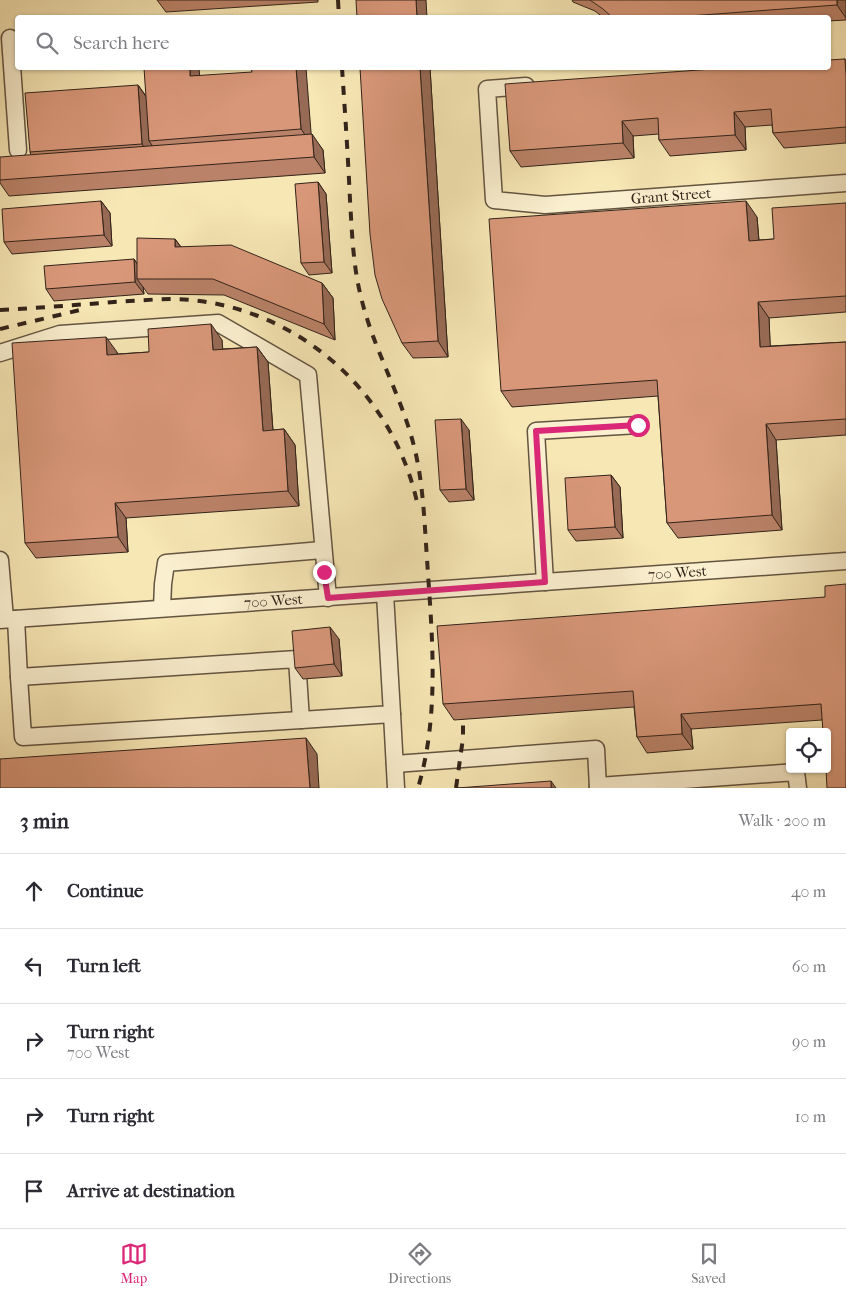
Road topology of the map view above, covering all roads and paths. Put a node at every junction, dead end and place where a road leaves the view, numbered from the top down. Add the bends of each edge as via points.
1 (9, 38) edge
2 (545, 84) edge
3 (18, 150) dead end
4 (846, 183) edge
5 (0, 353) edge
6 (638, 425) dead end
7 (322, 550) junction
8 (0, 560) edge
9 (846, 561) edge
10 (545, 582) junction
11 (385, 594) junction
12 (328, 598) junction
13 (162, 608) junction
14 (7, 619) edge
15 (19, 677) junction
16 (392, 714) junction
17 (301, 720) junction
18 (395, 764) junction
19 (598, 787) edge
20 (396, 788) edge
21 (798, 788) edge

1 - 3 street
2 - 4 street, Grant Street via 487,89 494,200 545,204
5 - 7 street via 60,334 218,323 308,375
6 - 10 street via 536,431
7 - 12 street
7 - 13 street via 166,563
8 - 14 street
9 - 10 street, 700 West
10 - 11 street, 700 West
11 - 12 street, 700 West
11 - 16 street
12 - 13 street, 700 West
13 - 14 street, 700 West
14 - 15 street
15 - 17 street via 23,737
15 - 17 street via 297,659
16 - 17 street
16 - 18 street
18 - 19 street via 596,749
18 - 20 street
19 - 21 street via 796,772

